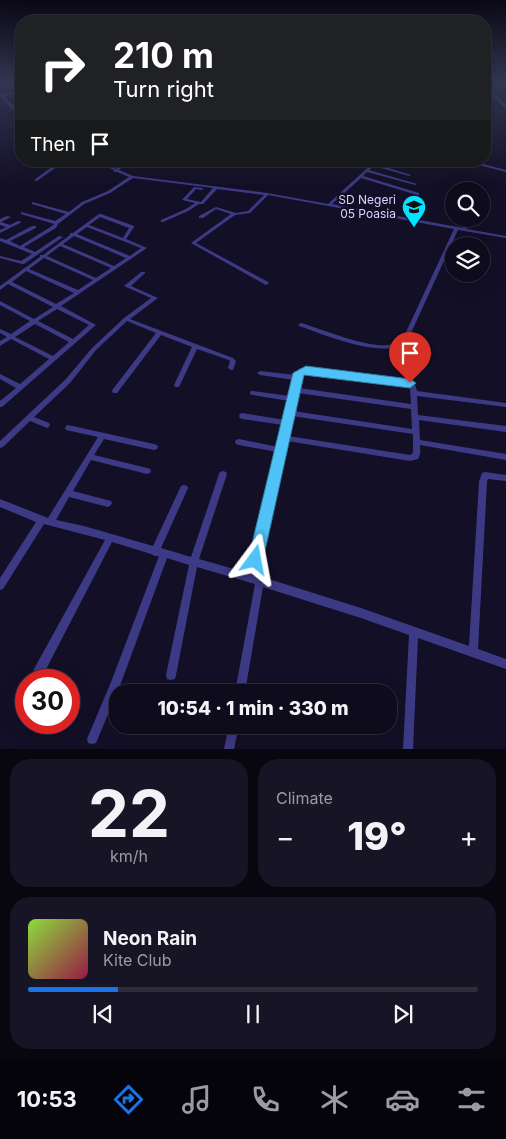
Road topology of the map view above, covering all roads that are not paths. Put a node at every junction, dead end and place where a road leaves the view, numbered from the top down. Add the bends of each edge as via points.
1 (54, 167) edge
2 (107, 167) edge
3 (121, 167) edge
4 (373, 167) edge
5 (378, 167) edge
6 (490, 167) edge
7 (115, 171) junction
8 (367, 171) junction
9 (506, 171) edge
10 (410, 175) dead end
11 (360, 176) junction
12 (132, 177) junction
13 (36, 180) dead end
14 (415, 184) dead end
15 (214, 188) junction
16 (267, 194) junction
17 (418, 194) dead end
18 (199, 202) junction
19 (33, 203) dead end
20 (329, 205) junction
21 (22, 213) dead end
22 (69, 213) junction
23 (236, 214) junction
24 (9, 217) dead end
25 (201, 217) dead end
26 (163, 220) dead end
27 (0, 222) edge
28 (20, 222) dead end
29 (56, 223) junction
30 (86, 225) junction
31 (10, 227) junction
32 (34, 227) dead end
33 (465, 227) edge
34 (456, 229) junction
35 (466, 230) junction
36 (0, 232) edge
37 (72, 234) junction
38 (64, 235) dead end
39 (506, 237) edge
40 (0, 238) edge
41 (124, 239) junction
42 (6, 241) junction
43 (58, 244) junction
44 (21, 247) junction
45 (36, 254) junction
46 (42, 256) junction
47 (0, 257) edge
48 (130, 258) junction
49 (25, 268) junction
50 (115, 268) junction
51 (144, 273) dead end
52 (97, 280) junction
53 (8, 282) junction
54 (266, 283) dead end
55 (0, 288) edge
56 (77, 292) junction
57 (0, 303) edge
58 (55, 307) junction
59 (126, 319) junction
60 (33, 321) junction
61 (301, 325) dead end
62 (0, 331) edge
63 (160, 332) junction
64 (10, 336) junction
65 (73, 342) junction
66 (0, 344) edge
67 (196, 346) junction
68 (53, 359) junction
69 (231, 368) dead end
70 (260, 373) dead end
71 (0, 376) edge
72 (298, 378) junction
73 (177, 385) dead end
74 (20, 388) junction
75 (296, 390) junction
76 (115, 391) dead end
77 (414, 392) junction
78 (253, 393) dead end
79 (293, 399) junction
80 (0, 405) edge
81 (506, 405) edge
82 (415, 407) junction
83 (290, 413) junction
84 (242, 416) dead end
85 (416, 417) junction
86 (30, 418) junction
87 (288, 423) junction
88 (47, 425) dead end
89 (68, 428) dead end
90 (506, 430) edge
91 (416, 432) junction
92 (102, 436) junction
93 (284, 438) junction
94 (239, 442) dead end
95 (417, 442) junction
96 (0, 445) edge
97 (154, 447) dead end
98 (281, 450) junction
99 (90, 457) junction
100 (506, 457) edge
101 (147, 471) dead end
102 (223, 474) dead end
103 (506, 478) edge
104 (184, 488) dead end
105 (68, 493) junction
106 (0, 502) edge
107 (108, 503) dead end
108 (46, 521) junction
109 (110, 538) junction
110 (160, 553) junction
111 (194, 561) junction
112 (256, 580) junction
113 (0, 586) edge
114 (414, 631) junction
115 (473, 652) junction
116 (506, 664) edge
117 (40, 669) edge
118 (171, 675) dead end
119 (241, 684) edge
120 (232, 734) edge
121 (92, 739) dead end
122 (229, 749) edge
123 (408, 749) edge

1 - 13 street
2 - 7 street
3 - 7 street
4 - 8 street
5 - 10 street
6 - 9 street
7 - 12 street
8 - 11 street
8 - 14 street
11 - 17 street
11 - 20 street
12 - 15 street
12 - 22 street
15 - 16 street
15 - 18 street via 202,203
15 - 18 street via 195,188 184,200
16 - 20 street
16 - 23 street via 249,212
18 - 26 street
19 - 22 street
20 - 34 street
21 - 29 street
22 - 29 street
23 - 25 street via 216,208
23 - 54 street via 193,243
24 - 27 street
27 - 31 street
28 - 31 street
29 - 44 street
30 - 37 street
30 - 41 street
30 - 41 street via 100,215 132,227
31 - 36 street
32 - 42 street
33 - 35 street
34 - 35 street
34 - 61 street via 410,330 394,346 370,345
35 - 39 street
37 - 43 street
37 - 48 street
38 - 45 street
40 - 42 street
41 - 48 street via 145,248
42 - 44 street
43 - 46 street
43 - 50 street
44 - 45 street
45 - 47 street via 22,263
46 - 49 street
46 - 52 street
48 - 50 street
49 - 53 street
49 - 56 street
50 - 52 street
51 - 59 street via 127,286 155,298
52 - 56 street
53 - 55 street
53 - 58 street
56 - 58 street
57 - 60 street
58 - 60 street
58 - 65 street via 93,324
59 - 63 street
59 - 86 street
60 - 64 street
60 - 65 street
62 - 64 street
63 - 67 street
63 - 76 street
64 - 66 street
64 - 68 street
65 - 68 street
67 - 69 street via 233,360
67 - 73 street
68 - 74 street
70 - 72 street
71 - 74 street
72 - 75 street
72 - 77 street via 302,370 316,371 410,383
74 - 80 street
75 - 79 street
75 - 82 street
77 - 81 street
77 - 82 street
78 - 79 street
79 - 83 street
82 - 85 street
83 - 87 street
83 - 91 street
84 - 87 street
85 - 90 street
85 - 91 street
86 - 88 street
86 - 96 street
87 - 93 street
89 - 92 street
91 - 95 street
92 - 97 street
92 - 99 street
93 - 95 street via 410,458 417,454
93 - 98 street
94 - 98 street
95 - 100 street
98 - 112 street
99 - 101 street
99 - 105 street
102 - 111 street
103 - 115 street via 485,475 483,482
104 - 110 street
105 - 107 street
105 - 108 street
106 - 108 street
108 - 109 street
108 - 113 street
109 - 110 street
109 - 117 street
110 - 111 street
110 - 121 street via 116,683
111 - 112 street
111 - 118 street
112 - 114 street
112 - 119 street
114 - 115 street
114 - 123 street
115 - 116 street
120 - 122 street

